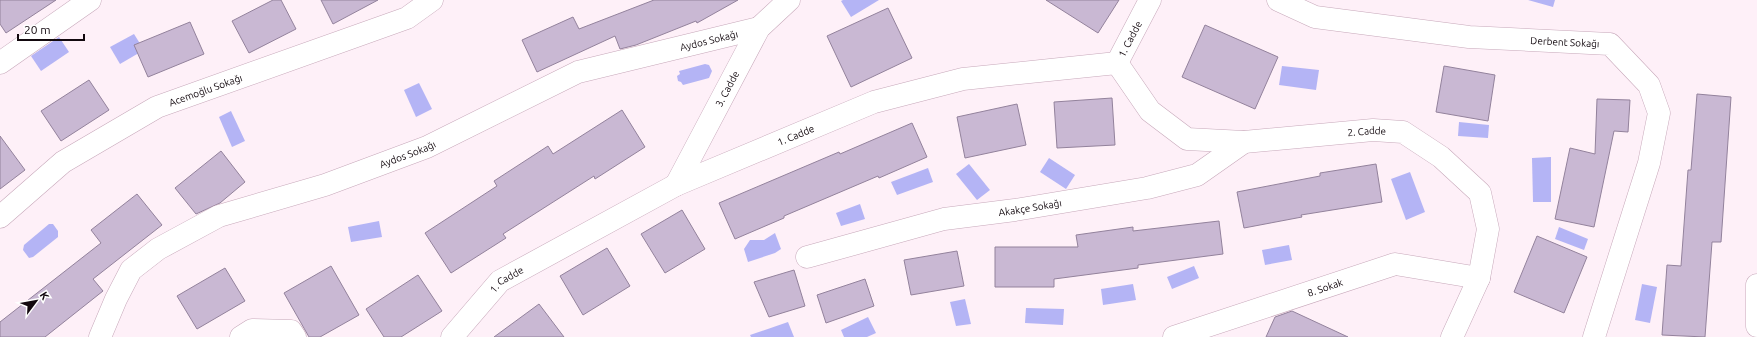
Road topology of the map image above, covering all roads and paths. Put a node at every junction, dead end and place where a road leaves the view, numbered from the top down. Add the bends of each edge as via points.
1 (90, 0) edge
2 (432, 0) edge
3 (789, 0) edge
4 (1150, 0) edge
5 (1284, 1) edge
6 (759, 28) junction
7 (0, 63) edge
8 (1117, 63) junction
9 (1244, 142) junction
10 (676, 185) junction
11 (0, 217) edge
12 (807, 257) dead end
13 (1479, 278) junction
14 (1757, 285) edge
15 (1757, 326) edge
16 (100, 337) edge
17 (241, 337) edge
18 (295, 337) edge
19 (452, 337) edge
20 (1174, 337) edge
21 (1452, 337) edge
22 (1594, 337) edge

1 - 7 street
2 - 11 street, Acemoğlu Sokağı via 406,18 157,107 63,162
3 - 6 street, 3. Cadde
4 - 8 street, 1. Cadde
5 - 22 street, Derbent Sokağı via 1315,17 1469,37 1610,44 1650,85 1659,113 1649,163
6 - 10 street, 3. Cadde
6 - 16 street, Aydos Sokağı via 578,72 427,147 325,185 219,216 158,249 131,270
8 - 9 street, 2. Cadde via 1150,111 1186,140
8 - 10 street, 1. Cadde via 964,79 874,102
9 - 12 street, Akakçe Sokağı via 1197,175 1147,188 944,219
9 - 13 street, 2. Cadde via 1373,130 1403,132 1440,157 1480,193 1488,230
10 - 19 street, 1. Cadde via 500,281
13 - 20 street, 8. Sokak via 1395,264
13 - 21 street, 2. Cadde
14 - 15 street
17 - 18 street via 252,330 291,331

